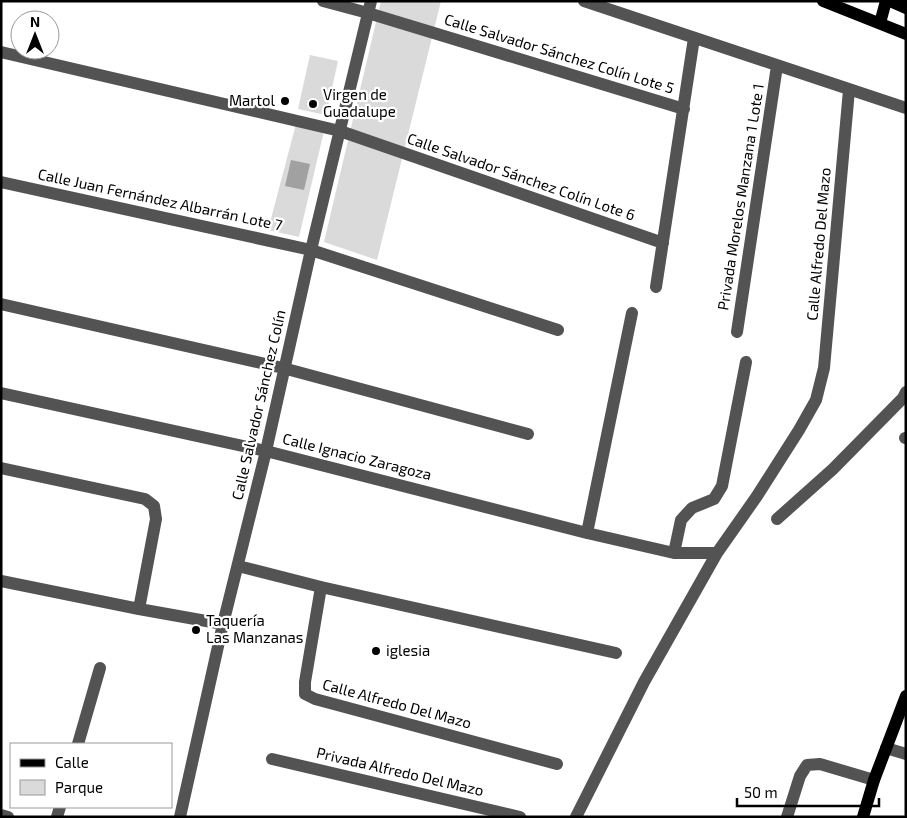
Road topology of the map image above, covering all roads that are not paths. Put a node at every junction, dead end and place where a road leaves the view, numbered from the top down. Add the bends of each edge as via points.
1 (323, 1) edge
2 (584, 1) edge
3 (823, 1) edge
4 (886, 1) edge
5 (890, 1) edge
6 (902, 1) edge
7 (906, 3) edge
8 (369, 7) edge
9 (853, 7) edge
10 (906, 8) edge
11 (880, 23) junction
12 (906, 34) edge
13 (694, 38) junction
14 (1, 52) edge
15 (777, 66) junction
16 (849, 90) junction
17 (906, 108) edge
18 (684, 109) junction
19 (340, 131) junction
20 (1, 182) edge
21 (664, 243) junction
22 (311, 250) junction
23 (656, 287) dead end
24 (1, 304) edge
25 (632, 313) dead end
26 (558, 330) dead end
27 (737, 332) dead end
28 (746, 362) dead end
29 (283, 368) junction
30 (1, 392) edge
31 (906, 392) edge
32 (528, 434) dead end
33 (266, 451) junction
34 (1, 468) edge
35 (777, 519) dead end
36 (588, 533) junction
37 (674, 553) junction
38 (717, 553) junction
39 (238, 566) junction
40 (1, 581) edge
41 (321, 587) junction
42 (139, 609) junction
43 (224, 624) junction
44 (616, 653) dead end
45 (100, 668) dead end
46 (906, 696) edge
47 (78, 743) edge
48 (886, 748) junction
49 (906, 754) edge
50 (272, 759) dead end
51 (557, 764) dead end
52 (874, 780) junction
53 (1, 815) edge
54 (8, 817) edge
55 (180, 817) edge
56 (520, 817) edge
57 (576, 817) edge
58 (787, 817) edge
59 (863, 817) edge

1 - 8 street, Calle Salvador Sánchez Colín Lote 5
2 - 13 street
3 - 9 main road
4 - 11 main road
5 - 10 main road
6 - 7 street
8 - 18 street, Calle Salvador Sánchez Colín Lote 5
8 - 19 street, Calle Salvador Sánchez Colín
9 - 11 main road
11 - 12 main road
13 - 15 street
13 - 18 street
14 - 19 street, Calle Salvador Sánchez Colín Lote 6
15 - 16 street
15 - 27 street, Privada Morelos Manzana 1 Lote 1
16 - 17 street
16 - 38 street, Calle Alfredo Del Mazo via 824,368 816,400 789,447
18 - 21 street
19 - 21 street, Calle Salvador Sánchez Colín Lote 6
19 - 22 street, Calle Salvador Sánchez Colín
20 - 22 street, Calle Juan Fernández Albarrán Lote 7
21 - 23 street
22 - 26 street, Calle Juan Fernández Albarrán Lote 7
22 - 29 street, Calle Salvador Sánchez Colín
24 - 29 street
25 - 36 street
28 - 37 street via 722,486 714,499 692,508 681,520
29 - 32 street
29 - 33 street, Calle Salvador Sánchez Colín
30 - 33 street, Calle Ignacio Zaragoza
31 - 35 street via 833,469
33 - 36 street, Calle Ignacio Zaragoza
33 - 39 street, Calle Salvador Sánchez Colín
34 - 42 street via 145,499 154,506 156,519
36 - 37 street, Calle Ignacio Zaragoza
37 - 38 street, Calle Ignacio Zaragoza
38 - 57 street, Calle Alfredo Del Mazo via 644,682
39 - 41 street
39 - 43 street, Calle Salvador Sánchez Colín
40 - 42 street
41 - 44 street
41 - 51 street, Calle Alfredo Del Mazo via 305,694
42 - 43 street
43 - 55 street, Calle Salvador Sánchez Colín
45 - 47 street
46 - 48 main road
48 - 49 street
48 - 52 main road
50 - 56 street, Privada Alfredo Del Mazo
52 - 58 street via 820,764 807,765 800,776
52 - 59 main road
53 - 54 street

